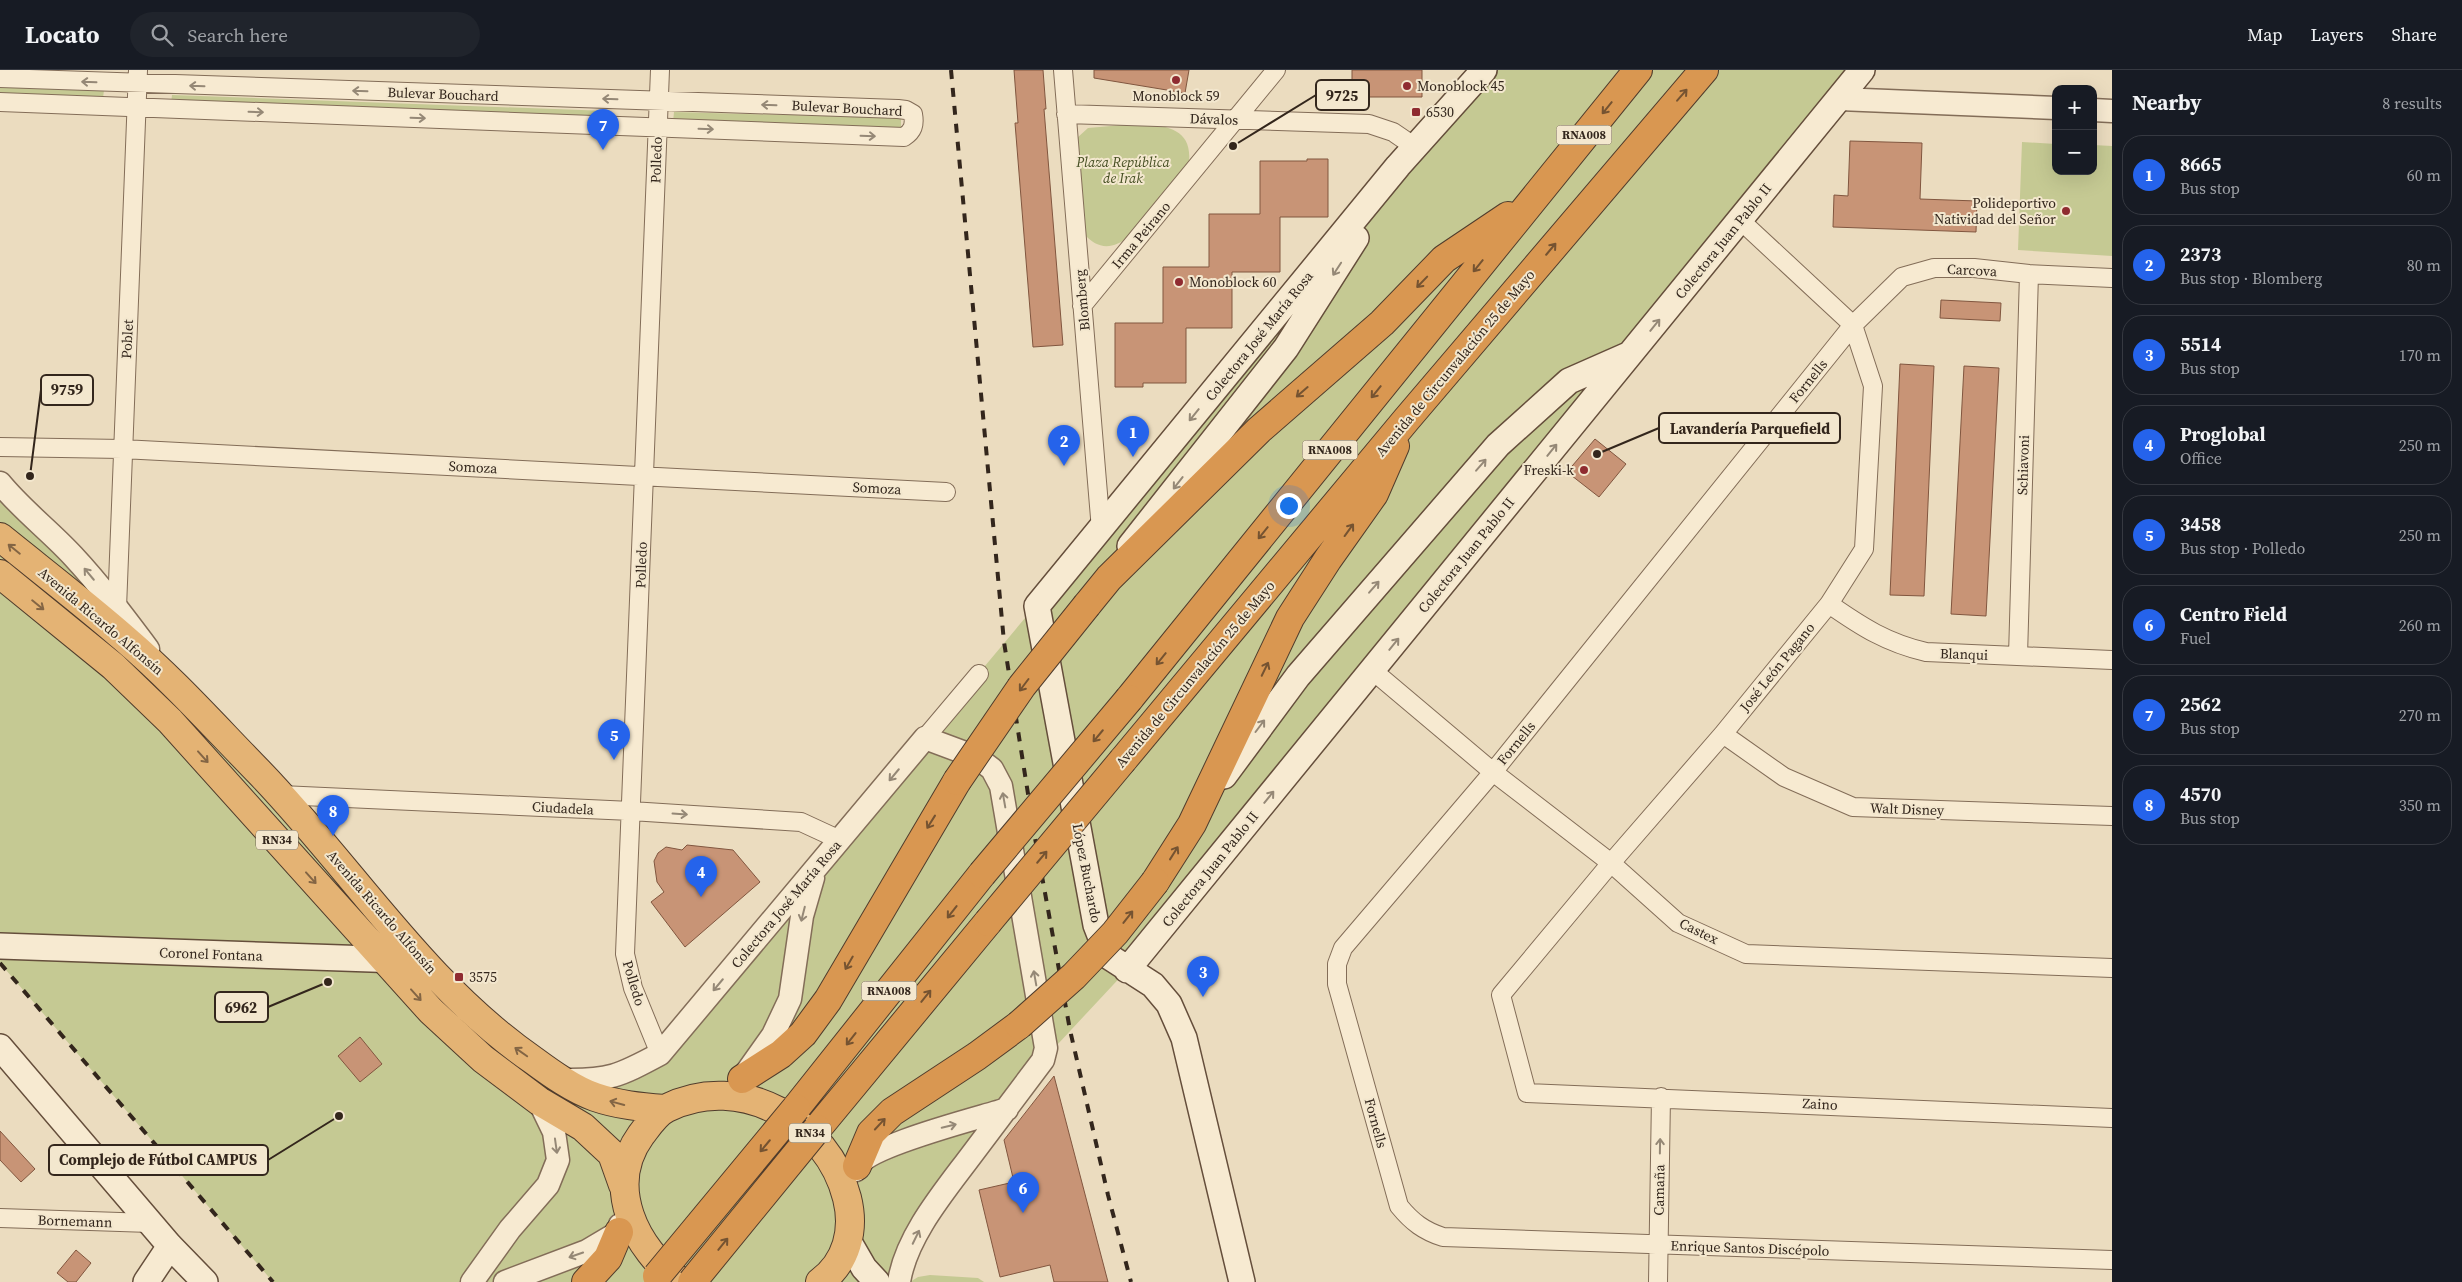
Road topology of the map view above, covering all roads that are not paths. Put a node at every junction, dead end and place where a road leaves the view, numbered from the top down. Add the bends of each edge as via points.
1 (660, 70) edge
2 (1062, 70) edge
3 (1276, 70) edge
4 (1484, 70) edge
5 (1638, 70) edge
6 (1704, 70) edge
7 (1862, 70) edge
8 (138, 77) edge
9 (0, 78) edge
10 (1839, 99) junction
11 (658, 101) junction
12 (0, 102) edge
13 (137, 108) junction
14 (2052, 108) edge
15 (2097, 110) edge
16 (2112, 111) edge
17 (1066, 114) junction
18 (1237, 120) junction
19 (657, 127) junction
20 (1415, 147) junction
21 (1398, 166) junction
22 (1530, 201) junction
23 (1740, 220) junction
24 (2029, 274) junction
25 (2112, 278) edge
26 (1082, 306) junction
27 (1853, 325) junction
28 (1632, 353) junction
29 (1406, 420) junction
30 (0, 446) edge
31 (122, 449) junction
32 (644, 476) junction
33 (0, 483) edge
34 (946, 492) dead end
35 (1100, 530) junction
36 (0, 537) edge
37 (0, 574) edge
38 (1109, 578) junction
39 (1829, 604) junction
40 (1037, 606) joint
41 (117, 608) junction
42 (2018, 656) junction
43 (2112, 660) edge
44 (1372, 670) junction
45 (979, 674) dead end
46 (172, 682) junction
47 (1723, 734) junction
48 (925, 738) junction
49 (1493, 772) junction
50 (281, 795) junction
51 (631, 811) junction
52 (2112, 816) edge
53 (1192, 824) junction
54 (840, 840) junction
55 (1611, 863) junction
56 (817, 867) junction
57 (0, 946) edge
58 (383, 959) junction
59 (422, 961) junction
60 (2112, 968) edge
61 (1127, 970) junction
62 (0, 1048) edge
63 (660, 1054) junction
64 (742, 1079) junction
65 (561, 1080) junction
66 (1527, 1093) joint
67 (1660, 1097) junction
68 (699, 1098) junction
69 (539, 1101) junction
70 (665, 1109) junction
71 (1006, 1109) junction
72 (2112, 1118) edge
73 (857, 1166) junction
74 (624, 1194) junction
75 (848, 1200) junction
76 (1399, 1206) joint
77 (0, 1218) edge
78 (150, 1223) junction
79 (619, 1232) junction
80 (849, 1242) junction
81 (1658, 1245) junction
82 (170, 1246) junction
83 (2112, 1260) edge
84 (663, 1280) edge
85 (146, 1282) edge
86 (205, 1282) edge
87 (472, 1282) edge
88 (505, 1282) edge
89 (586, 1282) edge
90 (692, 1282) edge
91 (820, 1282) edge
92 (877, 1282) edge
93 (899, 1282) edge
94 (1242, 1282) edge
95 (1658, 1282) edge

1 - 11 street, Polledo
2 - 17 street, Blomberg
3 - 18 street, Irma Peirano
4 - 20 main road, Colectora José María Rosa
5 -> 22 highway, RNA008
29 -> 6 highway, Avenida de Circunvalación 25 de Mayo / RNA008
7 - 10 main road, Colectora Juan Pablo II
8 -> 9 street, Bulevar Bouchard
11 -> 8 street, Bulevar Bouchard
8 - 13 street, Poblet
10 - 14 street
10 - 23 main road, Colectora Juan Pablo II
11 - 19 street, Polledo
19 -> 11 street, Bulevar Bouchard via 904,137 911,132 915,122 913,114 906,110
12 - 13 street, Bulevar Bouchard
13 -> 19 street, Bulevar Bouchard
13 - 31 street, Poblet
15 - 16 street
17 - 18 street, Dávalos
17 - 26 street, Blomberg
18 - 20 street, Dávalos via 1369,124 1393,132
18 - 26 street, Irma Peirano
19 - 32 street, Polledo
20 - 21 main road, Colectora José María Rosa
21 -> 35 main road, Colectora José María Rosa
21 -> 38 main road via 1345,257 1286,348 1142,528
22 -> 38 highway via 1444,259 1382,323 1259,430
22 -> 84 highway, RNA008, bridge via 1129,699 982,874
23 - 27 street, José León Pagano
28 -> 23 main road, Colectora Juan Pablo II
24 - 25 street, Carcova
24 - 27 street, Carcova via 1974,268 1934,268 1902,277
24 - 42 street, Schiavoni
26 - 35 street, Blomberg
27 - 39 street, José León Pagano via 1873,386 1864,549
27 - 49 street, Fornells
44 -> 28 main road, Colectora Juan Pablo II
53 -> 28 main road via 1245,745 1298,676 1498,446 1569,381
53 -> 29 highway via 1290,618 1374,494
90 -> 29 highway, Avenida de Circunvalación 25 de Mayo / RNA008, bridge
30 - 31 street, Somoza
31 - 32 street, Somoza
31 - 41 street, Poblet
32 - 34 street, Somoza
32 - 51 street, Polledo
41 -> 33 street via 72,555
35 - 40 main road, Colectora José María Rosa
46 -> 36 highway, Avenida Ricardo Alfonsín / RN34 via 125,638
37 -> 58 highway, Avenida Ricardo Alfonsín / RN34 via 113,666 170,721
38 -> 64 highway, bridge via 1022,686 957,781 828,1000 803,1034
39 - 42 street, Blanqui via 1866,630 1899,646 1926,652
39 - 47 street, José León Pagano
40 - 61 main road, López Buchardo via 1096,925 1108,956
41 - 46 street
42 - 43 street, Blanqui
44 - 49 street, Castex
61 -> 44 main road, Colectora Juan Pablo II
45 - 48 street, Colectora José María Rosa
46 - 50 highway, Avenida Ricardo Alfonsín / RN34
47 - 52 street, Walt Disney via 1784,777 1852,807
47 - 55 street, José León Pagano
48 -> 54 street, Colectora José María Rosa
71 -> 48 street via 1043,1060 1046,1037 1001,786 992,768 976,757
49 - 55 street, Castex
49 - 76 street, Fornells via 1343,948 1337,964 1337,984
50 - 51 street, Ciudadela
50 - 59 highway, Avenida Ricardo Alfonsín / RN34
51 -> 54 street, Ciudadela via 801,822
51 - 63 street, Polledo via 626,954 633,988
73 -> 53 highway, bridge via 871,1133 892,1112 1019,1025 1081,969 1116,933 1155,882
54 - 56 street, Colectora José María Rosa
55 - 60 street, Castex via 1678,923 1746,954
55 - 66 street, José León Pagano via 1501,995
56 -> 63 street, Colectora José María Rosa
56 -> 64 street via 802,916 790,999 773,1035
57 - 58 main road, Coronel Fontana
58 - 59 main road, Coronel Fontana
58 -> 69 highway, Avenida Ricardo Alfonsín / RN34 via 430,1011 483,1059
65 -> 59 highway, Avenida Ricardo Alfonsín / RN34 via 511,1045 464,1005
61 - 94 main road, López Buchardo via 1153,986 1170,1004 1184,1038
62 - 78 main road
63 - 65 street, Colectora José María Rosa via 623,1074 596,1081
64 - 68 street
70 -> 65 highway, Avenida Ricardo Alfonsín / RN34 via 629,1106 594,1096
66 - 67 street, Zaino
67 - 72 street, Zaino
81 -> 67 street, Camaña
68 - 70 highway, RN34
68 - 75 highway, RN34 via 721,1096 757,1102 784,1113 803,1126 832,1159
69 - 74 highway, Avenida Ricardo Alfonsín / RN34 via 583,1127 612,1154
69 -> 87 street via 554,1132 558,1160 548,1185 510,1229
70 - 74 highway via 637,1141 628,1162
73 -> 71 street via 874,1154 933,1130 977,1120
93 -> 71 street via 914,1241 935,1204
73 - 75 street
74 - 79 street
74 - 84 highway, RN34 via 640,1240
75 - 80 highway, RN34
76 - 81 street, Enrique Santos Discépolo via 1418,1226 1444,1237
77 - 78 street, Bornemann
78 - 82 main road
79 -> 88 street via 587,1251
79 - 89 highway via 608,1258
80 - 91 highway via 840,1261
80 - 92 main road via 864,1268
81 - 83 street, Enrique Santos Discépolo
81 - 95 street, Camaña
82 - 85 main road
82 - 86 main road

